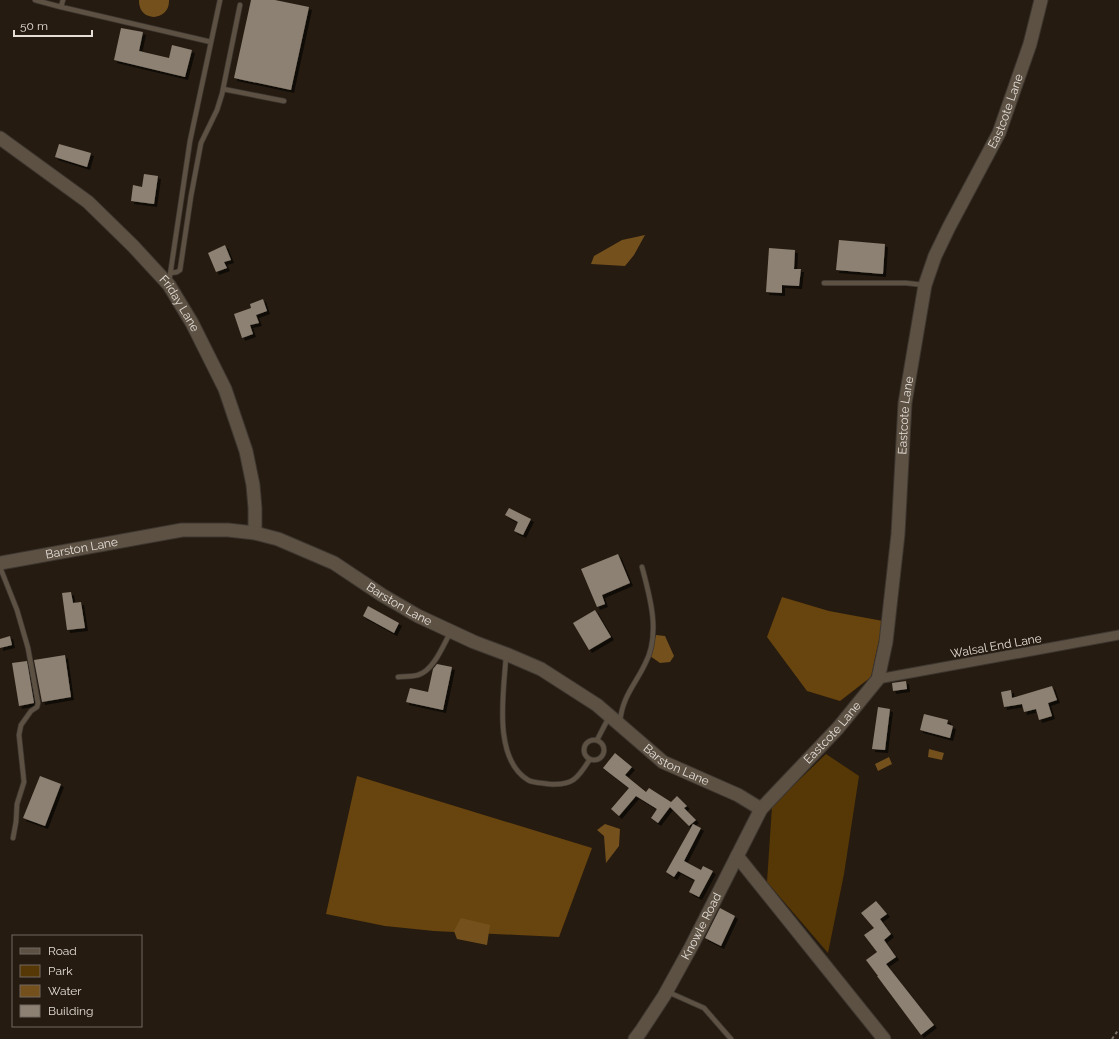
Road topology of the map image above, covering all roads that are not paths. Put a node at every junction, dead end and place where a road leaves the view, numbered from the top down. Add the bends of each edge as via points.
1 (35, 0) edge
2 (63, 0) edge
3 (220, 0) edge
4 (1041, 0) edge
5 (240, 5) dead end
6 (61, 7) junction
7 (211, 42) junction
8 (222, 89) junction
9 (284, 101) dead end
10 (0, 138) edge
11 (170, 279) junction
12 (824, 283) dead end
13 (925, 285) junction
14 (255, 534) junction
15 (0, 563) edge
16 (0, 567) edge
17 (642, 567) dead end
18 (451, 632) junction
19 (1119, 635) edge
20 (506, 654) junction
21 (398, 677) dead end
22 (878, 679) junction
23 (615, 719) junction
24 (597, 740) junction
25 (590, 759) junction
26 (761, 809) junction
27 (13, 838) dead end
28 (737, 856) junction
29 (666, 992) junction
30 (635, 1039) edge
31 (731, 1039) edge
32 (884, 1039) edge

1 - 6 lane
2 - 6 lane
3 - 7 lane
4 - 13 street, Eastcote Lane via 1030,44 999,133 949,227
5 - 8 lane
6 - 7 lane
7 - 11 lane via 190,141
8 - 9 lane
8 - 11 lane via 217,110 201,143 180,270
10 - 11 street, Friday Lane via 88,202
11 - 14 street, Friday Lane via 227,396 246,451 253,485
12 - 13 lane
13 - 22 street, Eastcote Lane via 905,403 898,534 886,642
14 - 15 street, Barston Lane via 228,530 182,530
14 - 18 street, Barston Lane via 296,546 334,563 382,595
16 - 27 lane via 17,610 28,648 38,703 21,725 24,782 17,804
17 - 23 lane via 651,605 652,637 646,662
18 - 20 street, Barston Lane
18 - 21 lane via 436,659 425,671 418,675
19 - 22 street, Walsal End Lane
20 - 23 street, Barston Lane via 541,669
20 - 25 lane via 504,742 510,760 518,772 529,781 570,783 580,775
22 - 26 street, Eastcote Lane via 838,728
23 - 24 lane
23 - 26 street, Barston Lane via 663,762 738,795
24 - 25 lane via 590,740 585,745 585,755
24 - 25 lane via 604,746 604,753 597,760
26 - 28 street, Knowle Road
28 - 29 street, Knowle Road
28 - 32 street
29 - 30 street, Knowle Road
29 - 31 lane via 704,1008

